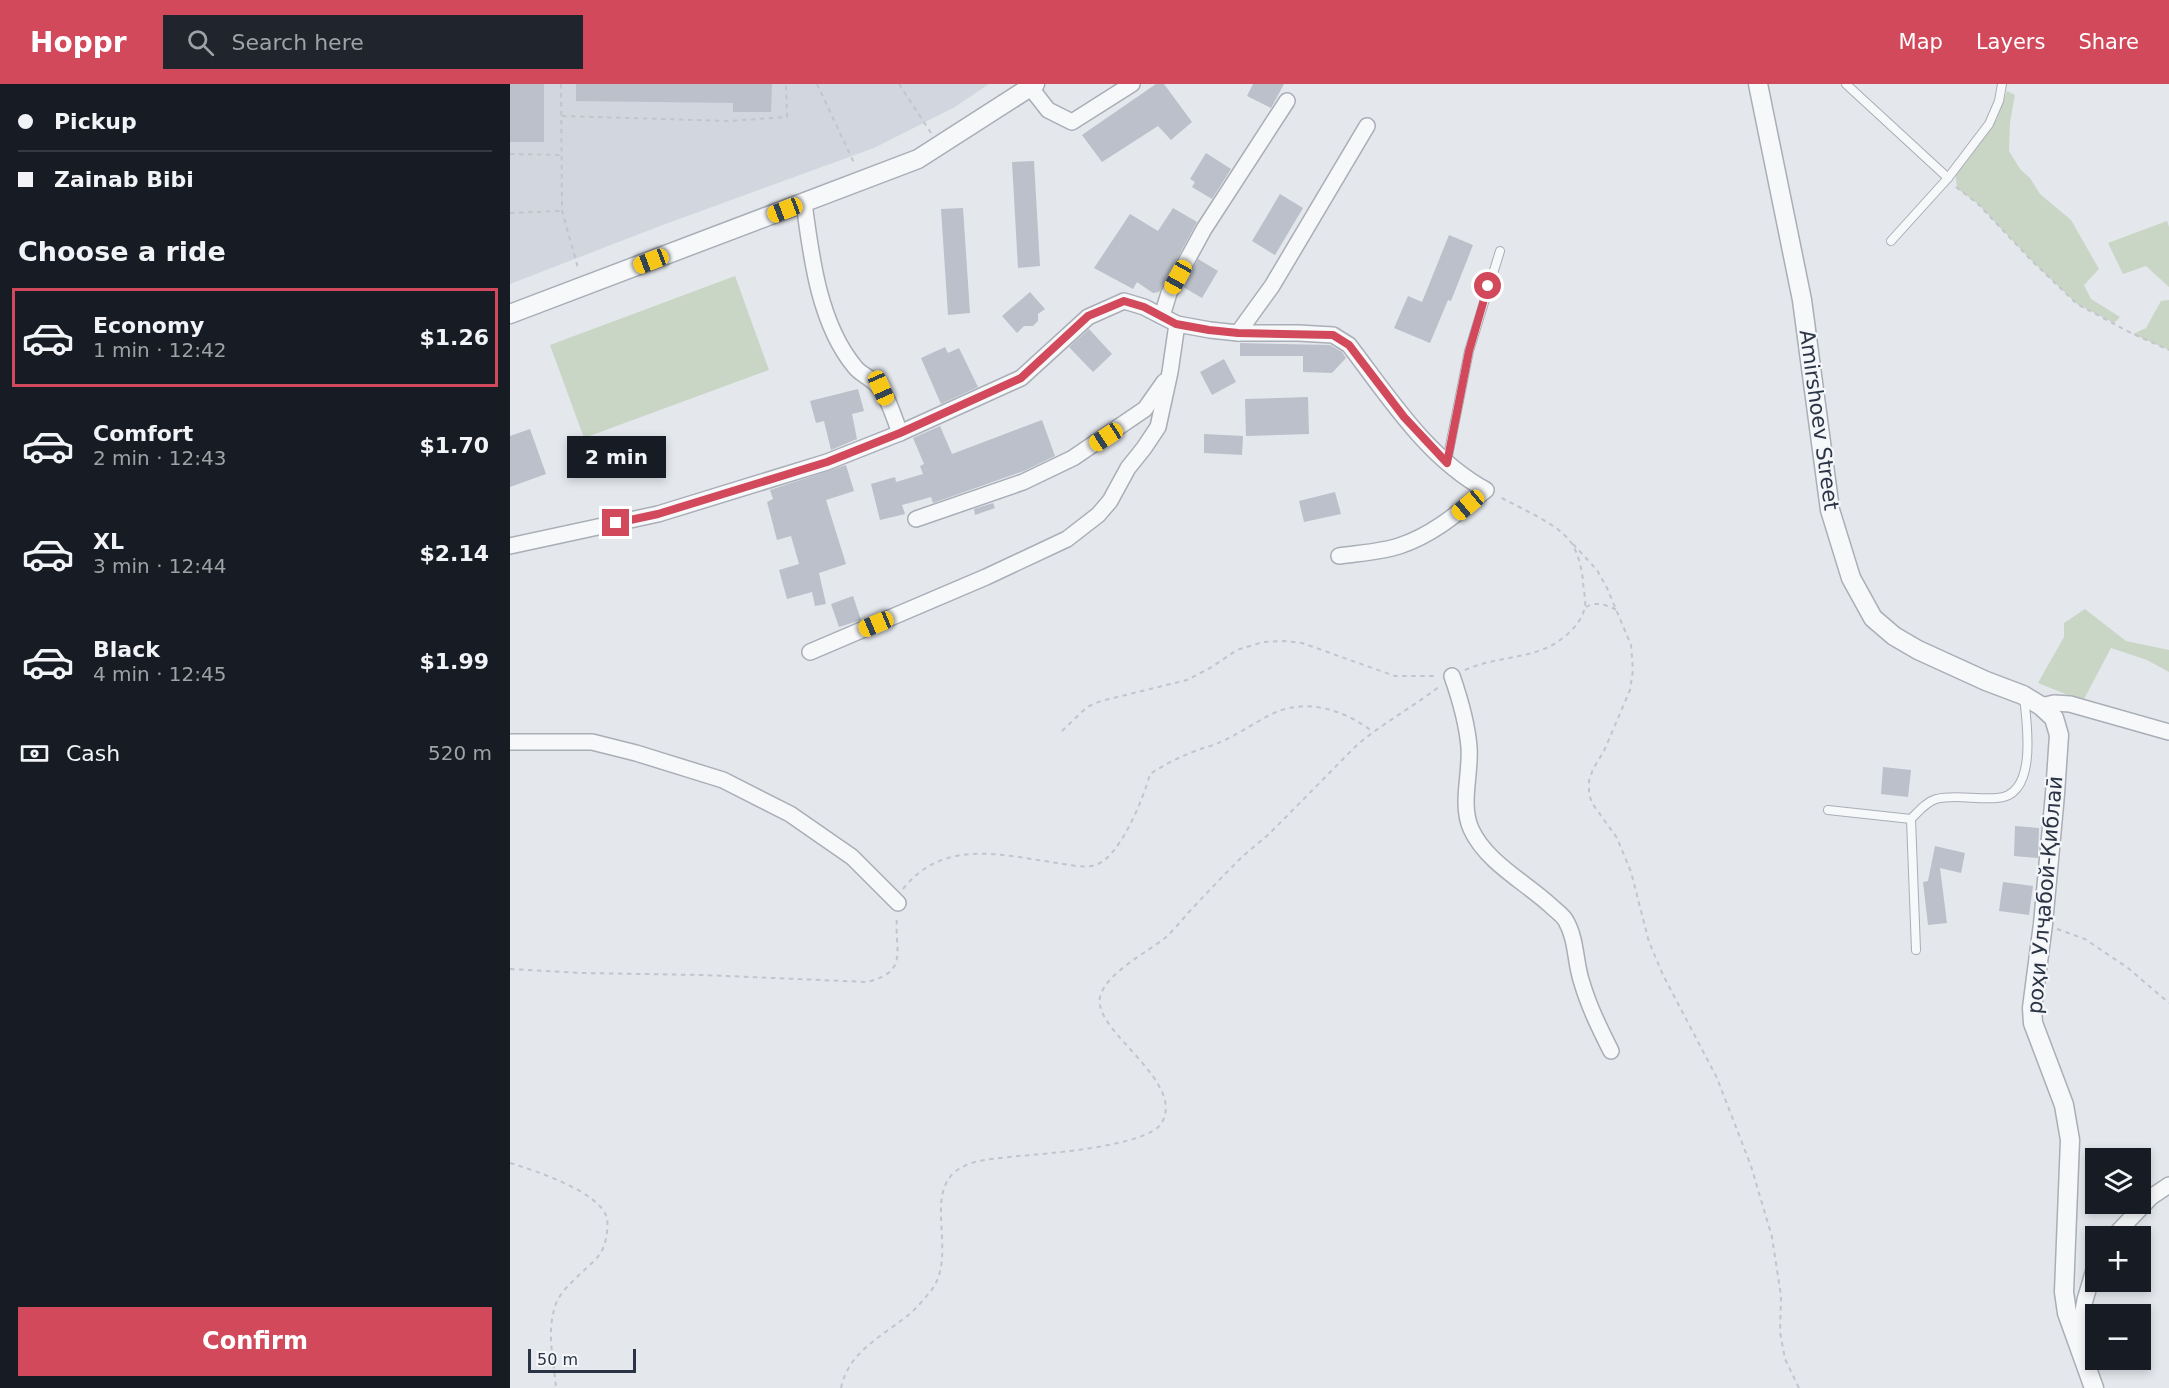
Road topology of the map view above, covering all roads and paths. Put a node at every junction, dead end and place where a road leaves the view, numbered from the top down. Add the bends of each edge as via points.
1 (561, 84) edge
2 (786, 84) edge
3 (817, 84) edge
4 (899, 84) edge
5 (1132, 84) edge
6 (1758, 84) edge
7 (1846, 84) edge
8 (2002, 84) edge
9 (1032, 86) edge
10 (1287, 100) dead end
11 (562, 116) junction
12 (1368, 126) dead end
13 (939, 146) junction
14 (510, 154) edge
15 (562, 154) junction
16 (1948, 178) junction
17 (865, 180) junction
18 (804, 202) junction
19 (562, 211) junction
20 (510, 213) edge
21 (1891, 241) dead end
22 (1500, 251) dead end
23 (578, 268) dead end
24 (510, 314) edge
25 (1162, 316) junction
26 (1176, 324) junction
27 (1238, 333) junction
28 (2169, 350) edge
29 (1170, 372) junction
30 (900, 433) junction
31 (1447, 463) junction
32 (1486, 490) junction
33 (915, 519) dead end
34 (1571, 542) junction
35 (510, 546) edge
36 (1339, 556) dead end
37 (1585, 607) junction
38 (1617, 610) junction
39 (810, 652) dead end
40 (1452, 676) junction
41 (2023, 695) junction
42 (2041, 705) junction
43 (1062, 731) dead end
44 (1372, 732) junction
45 (2169, 732) edge
46 (510, 742) edge
47 (1828, 810) dead end
48 (1911, 819) junction
49 (898, 903) junction
50 (2043, 924) junction
51 (1916, 950) dead end
52 (510, 969) edge
53 (2169, 1003) edge
54 (1611, 1051) dead end
55 (510, 1163) edge
56 (2169, 1185) edge
57 (2123, 1226) edge
58 (2087, 1292) edge
59 (2077, 1344) junction
60 (556, 1388) edge
61 (841, 1388) edge
62 (1799, 1388) edge
63 (2094, 1388) edge

1 - 11 path
2 - 11 path via 787,117 729,121
3 - 17 path
4 - 13 path
5 - 9 street via 1072,122 1048,110
6 - 41 street, Amirshoev Street via 1802,300 1830,510 1851,578 1873,618 1894,636
7 - 16 lane
8 - 16 lane via 1989,124
9 - 13 street
10 - 25 street via 1204,229 1169,292
11 - 15 path
12 - 27 street via 1272,286
13 - 17 street via 918,159
14 - 15 path
15 - 19 path
16 - 21 lane
16 - 28 path via 2077,304
17 - 18 street
18 - 24 street
18 - 30 street via 811,259 831,328 855,368 881,388
19 - 20 path
19 - 23 path
22 - 31 lane via 1469,351
25 - 26 street
25 - 30 street via 1124,301 1088,316 1021,378
26 - 27 street
26 - 29 street
27 - 31 street via 1340,338
29 - 33 street via 1145,409 1073,458 1023,482
29 - 39 street via 1158,427 1110,501 1085,527 986,577
30 - 35 street via 827,462 658,514
31 - 32 street
32 - 34 path via 1557,529
32 - 36 street via 1450,519 1414,540 1397,547
34 - 37 path via 1581,563
34 - 38 path via 1597,570
37 - 38 path via 1601,604
37 - 40 path via 1577,625 1547,647 1479,663
38 - 62 path via 1631,645 1630,690 1593,769 1589,794 1617,838 1631,872 1649,942 1717,1078 1751,1166 1772,1237 1785,1359
40 - 43 path via 1395,676 1302,643 1263,642 1236,650 1187,680 1087,707
40 - 44 path
40 - 54 street via 1469,748 1467,820 1480,844 1565,920 1590,1007
41 - 42 street, роҳи Улҷабой-Қиблаӣ
41 - 48 lane via 2026,763 2015,790 1999,799 1934,800
42 - 45 street via 2070,704
42 - 50 street, роҳи Улҷабой-Қиблаӣ via 2054,718 2058,735
44 - 49 path via 1358,720 1319,707 1275,712 1223,741 1166,763 1149,774 1126,832 1099,864 1081,866 967,853 937,861 919,872 904,888
44 - 61 path via 1235,863 1167,936 1128,964 1101,993 1102,1014 1138,1056 1165,1101 1160,1126 1129,1141 986,1160 955,1172 941,1197 944,1249 941,1272 933,1289 914,1310 853,1359
46 - 49 street via 592,742 723,780 790,814 852,857
47 - 48 lane
48 - 51 lane
49 - 52 path via 897,959 893,970 867,982
50 - 53 path via 2085,939
50 - 59 street, роҳи Улҷабой-Қиблаӣ via 2033,1023 2068,1123 2064,1293
55 - 60 path via 566,1183 599,1205 607,1217 602,1252 565,1290 554,1309 551,1341
56 - 57 street via 2151,1197
58 - 59 street
59 - 63 street, роҳи Улҷабой-Қиблаӣ

